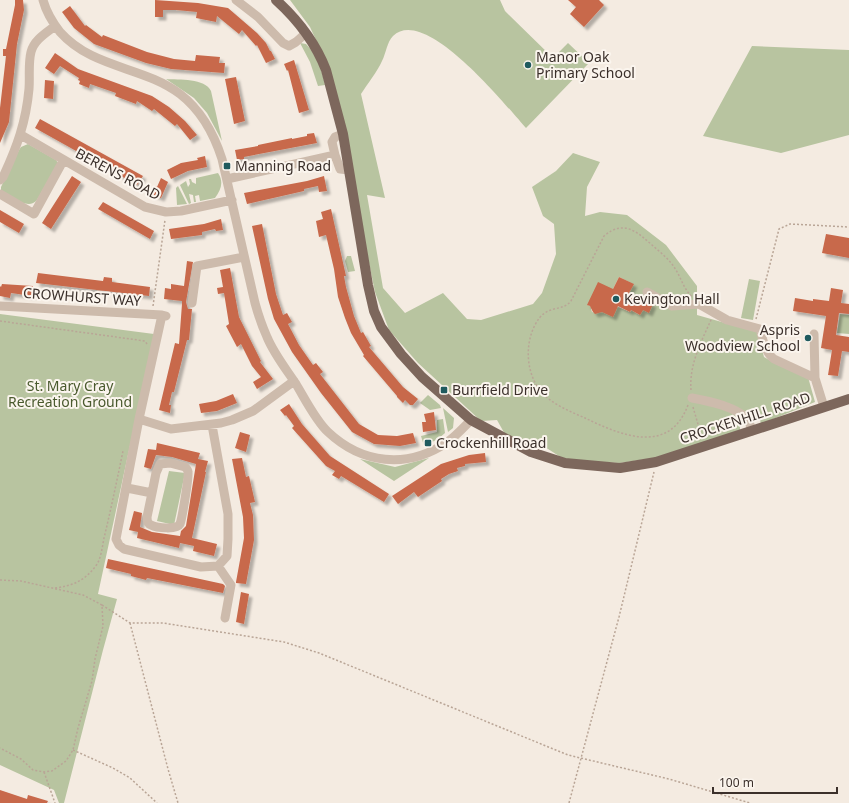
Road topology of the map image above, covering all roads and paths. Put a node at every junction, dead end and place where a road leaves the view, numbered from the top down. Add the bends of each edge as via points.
1 (43, 0) edge
2 (236, 0) edge
3 (276, 0) edge
4 (55, 26) junction
5 (306, 34) junction
6 (343, 134) junction
7 (21, 135) junction
8 (335, 155) junction
9 (63, 160) junction
10 (350, 170) junction
11 (227, 179) junction
12 (0, 180) edge
13 (0, 194) edge
14 (232, 200) junction
15 (166, 212) junction
16 (849, 227) edge
17 (244, 257) junction
18 (647, 292) dead end
19 (192, 303) dead end
20 (699, 304) junction
21 (0, 306) edge
22 (714, 312) junction
23 (152, 316) junction
24 (0, 321) edge
25 (754, 327) junction
26 (814, 334) dead end
27 (146, 348) dead end
28 (815, 378) junction
29 (294, 381) junction
30 (692, 398) junction
31 (849, 399) edge
32 (824, 407) junction
33 (139, 419) junction
34 (470, 420) junction
35 (212, 425) junction
36 (752, 431) junction
37 (704, 446) junction
38 (124, 448) dead end
39 (656, 462) junction
40 (127, 488) junction
41 (152, 492) junction
42 (218, 566) junction
43 (0, 580) edge
44 (55, 588) junction
45 (102, 605) junction
46 (225, 618) dead end
47 (130, 623) junction
48 (0, 748) edge
49 (73, 750) junction
50 (582, 757) junction
51 (44, 772) junction
52 (55, 803) edge
53 (157, 803) edge
54 (178, 803) edge
55 (569, 803) edge
56 (750, 803) edge

1 - 4 street
2 - 5 street via 289,46
3 - 5 main road, CROCKENHILL ROAD
4 - 7 street via 40,38 31,52 29,89
4 - 11 street via 67,40 85,53 158,81 186,99 208,123
5 - 6 main road, CROCKENHILL ROAD via 326,70
6 - 8 street via 335,137 332,142
6 - 10 main road, CROCKENHILL ROAD
7 - 9 street, BERENS ROAD
7 - 12 street
8 - 10 street via 340,169
8 - 11 street
9 - 13 street via 34,214
9 - 15 street, BERENS ROAD via 145,207
10 - 34 main road, CROCKENHILL ROAD via 368,285 381,327 422,377
11 - 14 street
14 - 15 street, BERENS ROAD
14 - 17 street
15 - 23 path
16 - 25 path via 790,224 779,229
17 - 19 street via 197,266
17 - 29 street via 267,338
18 - 20 street via 672,306
20 - 22 street
20 - 30 path via 687,292 674,267 641,236 628,228 613,230 604,236 567,306 554,308 539,318 533,330 528,355 532,377 540,390 552,400 604,427 631,436 655,437 668,431 682,417
21 - 23 street, CROWHURST WAY
22 - 25 street via 727,320
22 - 30 path via 694,361 690,378
23 - 33 street, CROWHURST WAY via 164,316
24 - 27 path via 145,341
25 - 28 street via 760,329 768,355
26 - 28 street
28 - 32 street
29 - 34 street via 327,431 352,450 368,456 389,460 417,457 447,442
29 - 35 street via 253,411
30 - 36 street via 713,402 739,412 749,421
30 - 37 path
31 - 32 main road, CROCKENHILL ROAD
32 - 36 main road, CROCKENHILL ROAD
33 - 35 street via 171,429
33 - 40 street
34 - 39 main road, CROCKENHILL ROAD via 531,452 565,463 620,468
35 - 42 street via 228,514 227,556
36 - 37 main road, CROCKENHILL ROAD
37 - 39 main road, CROCKENHILL ROAD
38 - 44 path via 96,566 76,583
39 - 50 path
40 - 41 street
40 - 42 street via 116,539 119,545 124,549 201,567
41 - 41 street via 160,464 170,463 185,467 188,472 185,496 180,524 176,528 151,525 148,521
42 - 46 street via 231,585
43 - 44 path
44 - 45 path via 83,595
45 - 47 path
45 - 49 path via 103,626 94,659 92,680
47 - 50 path via 163,623 284,642 319,653 568,754
47 - 54 path
48 - 51 path via 21,759 33,770
49 - 51 path via 66,761 52,771
49 - 53 path via 130,778
50 - 55 path
50 - 56 path
51 - 52 path

